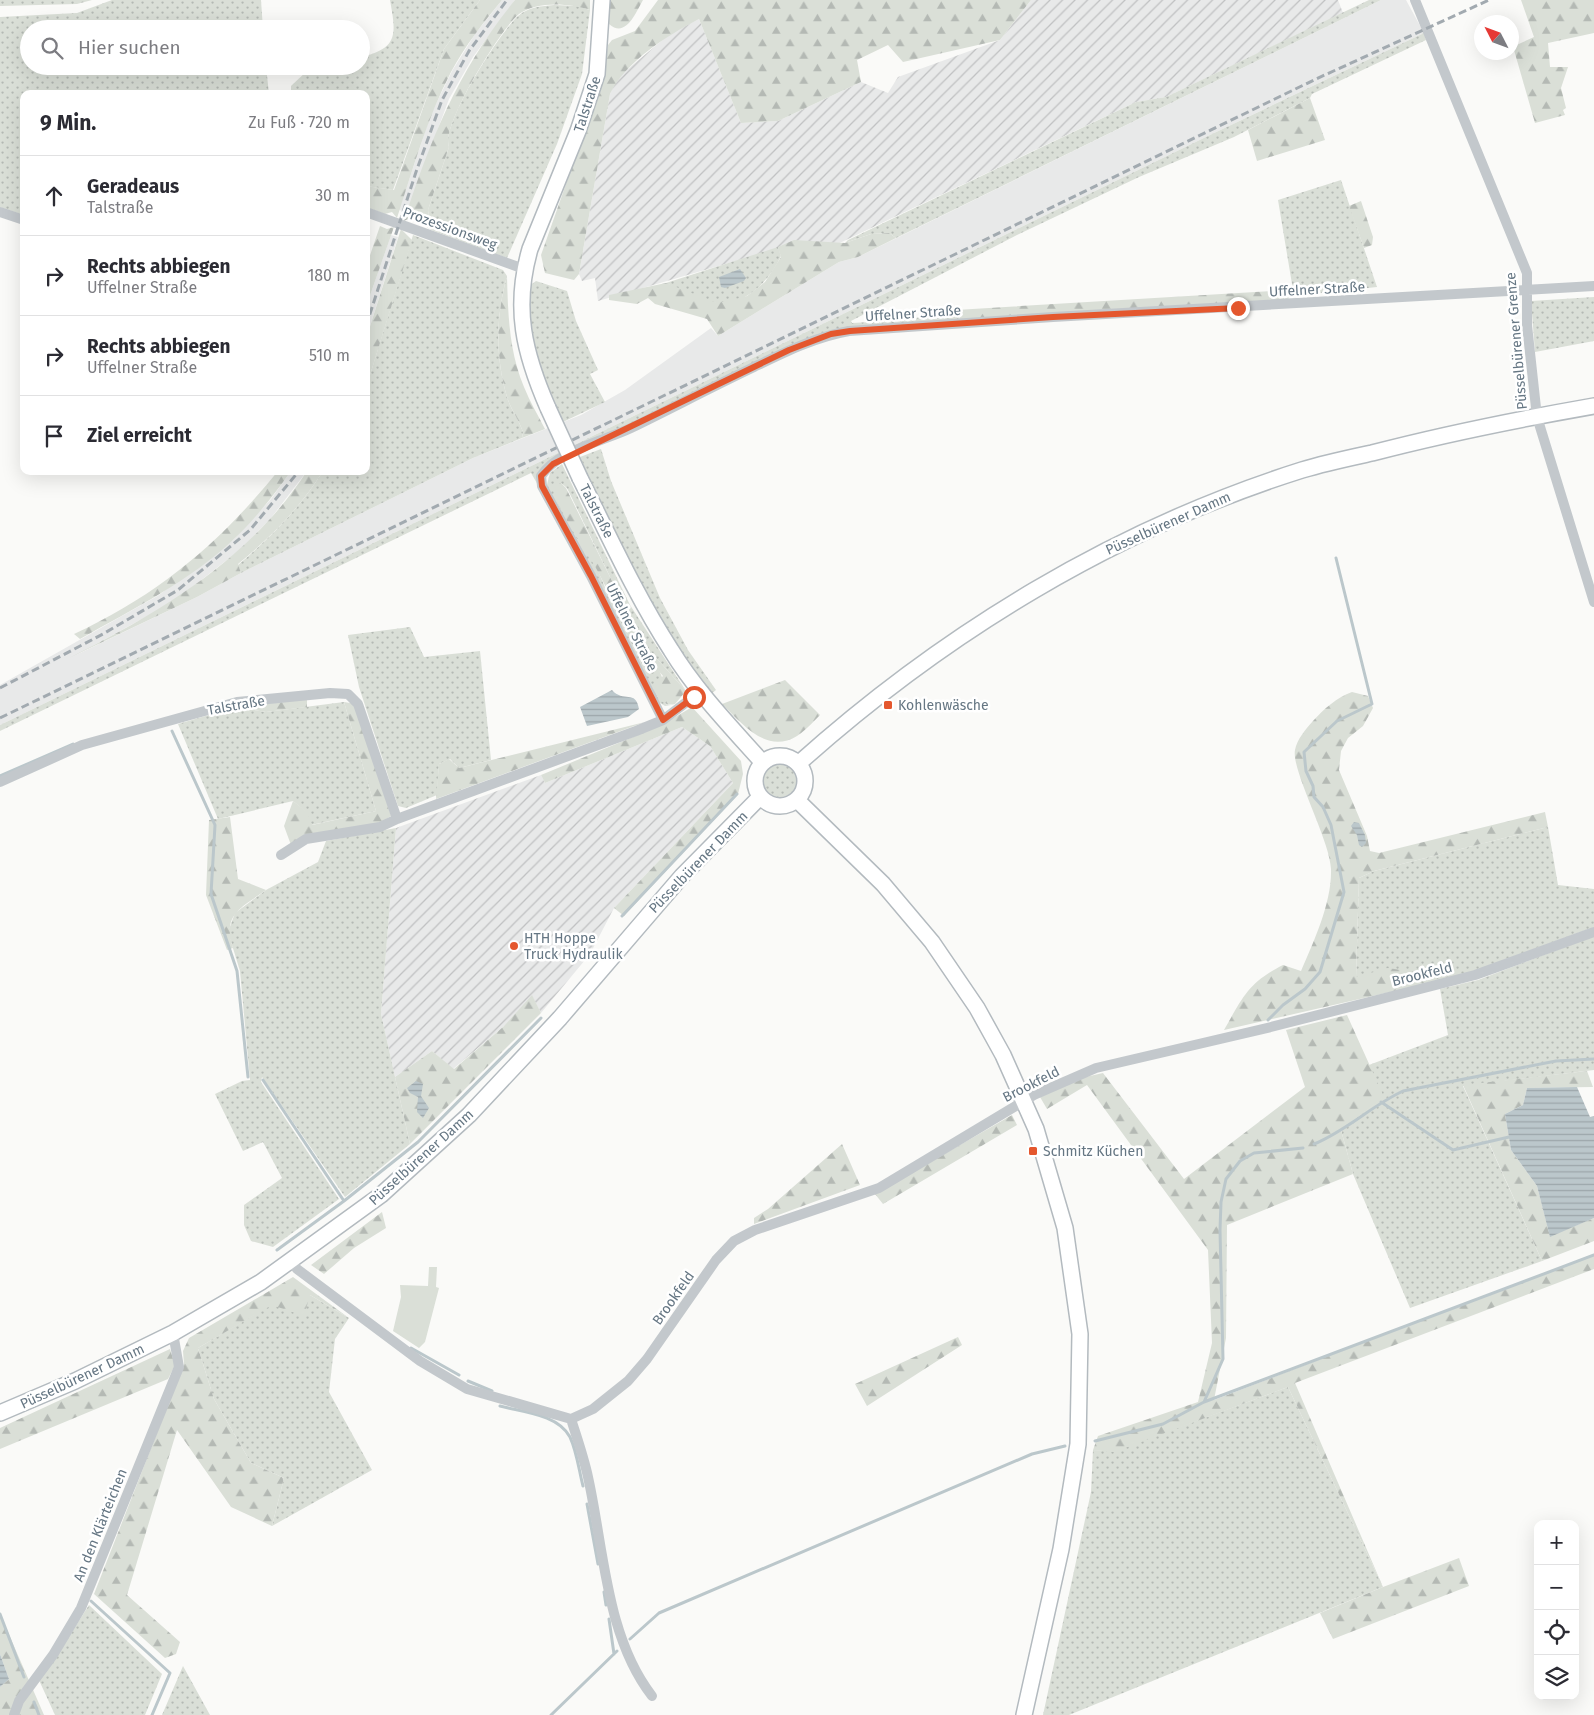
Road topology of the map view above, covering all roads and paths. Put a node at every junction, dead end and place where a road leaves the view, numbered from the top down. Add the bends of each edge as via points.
1 (602, 0) edge
2 (1415, 0) edge
3 (0, 212) edge
4 (370, 213) edge
5 (20, 219) edge
6 (524, 269) junction
7 (1594, 286) edge
8 (1528, 290) junction
9 (1594, 406) edge
10 (1537, 417) junction
11 (1594, 602) edge
12 (702, 692) junction
13 (663, 720) junction
14 (763, 762) junction
15 (798, 764) junction
16 (0, 782) edge
17 (760, 797) junction
18 (796, 800) junction
19 (397, 819) junction
20 (281, 856) dead end
21 (1594, 932) edge
22 (1024, 1101) junction
23 (291, 1262) junction
24 (173, 1333) junction
25 (0, 1413) edge
26 (571, 1419) junction
27 (652, 1696) dead end
28 (14, 1715) edge
29 (1024, 1715) edge

1 - 6 main road, Talstraße via 597,74
2 - 8 street, Püsselbürener Grenze via 1527,273
3 - 5 street
4 - 6 street, Prozessionsweg
6 - 12 main road, Talstraße, bridge via 521,291 523,338 548,408 644,607
7 - 8 street, Uffelner Straße
8 - 10 street, Püsselbürener Grenze via 1527,325
8 - 13 street, Uffelner Straße via 1053,317 831,334 789,350 628,430 566,456 545,470 541,476 542,486
9 - 10 main road, Püsselbürener Damm
10 - 11 street, Püsselbürener Grenze
10 - 15 main road, Püsselbürener Damm via 1305,469 1182,514 1116,544 1014,602 957,639
12 - 13 street
12 - 14 main road, Talstraße
13 - 19 street
14 - 15 main road via 785,756
14 - 17 main road via 755,775
15 - 18 main road via 803,771 804,786
16 - 19 street, Talstraße via 82,745 237,702 348,694 358,704
17 - 18 main road via 774,806
17 - 23 main road, Püsselbürener Damm via 682,876 560,1018 469,1115 381,1195
18 - 22 main road via 883,884 932,942 977,1008
19 - 20 street via 380,827 306,839
21 - 22 street, Brookfeld via 1475,975 1096,1068
22 - 26 street, Brookfeld via 879,1188 734,1240 628,1381 593,1409
22 - 29 main road via 1048,1165 1065,1228 1080,1334 1078,1444 1062,1549
23 - 24 main road, Püsselbürener Damm
23 - 26 street via 420,1361 467,1389
24 - 25 main road, Püsselbürener Damm
24 - 28 street, An den Klärteichen via 179,1367 81,1608 53,1655 19,1702
26 - 27 street via 588,1476 620,1633 638,1678

